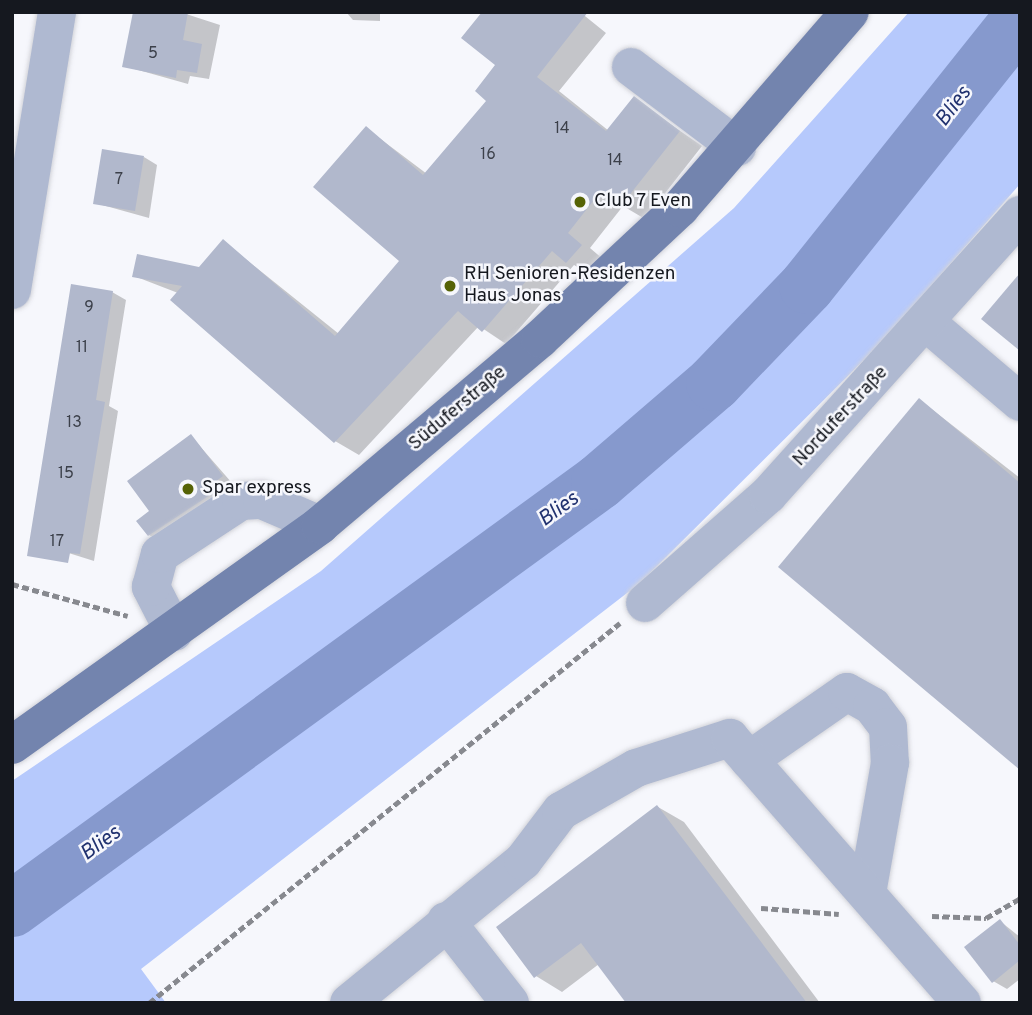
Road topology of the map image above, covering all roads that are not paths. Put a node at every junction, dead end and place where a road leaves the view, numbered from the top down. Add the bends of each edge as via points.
1 (57, 12) edge
2 (850, 12) edge
3 (631, 67) dead end
4 (737, 147) junction
5 (1020, 215) edge
6 (12, 290) edge
7 (927, 323) junction
8 (1020, 402) edge
9 (320, 525) junction
10 (645, 603) road end
11 (169, 635) junction
12 (12, 745) edge
13 (740, 749) junction
14 (867, 893) junction
15 (446, 921) junction
16 (349, 1003) edge
17 (510, 1003) edge
18 (962, 1003) edge

1 - 6 street
2 - 4 main road, Süduferstraße
3 - 4 street
4 - 9 main road, Süduferstraße via 618,270
5 - 7 street, Norduferstraße
7 - 8 street
7 - 10 street, Norduferstraße via 768,495
9 - 11 main road, Süduferstraße
9 - 11 street via 262,500 241,501 171,546 153,566 152,587
11 - 12 main road, Süduferstraße
13 - 14 street
13 - 14 street via 847,692 872,706 888,727 890,763
13 - 15 street via 636,768 561,811 523,862
14 - 18 street
15 - 16 street
15 - 17 street

